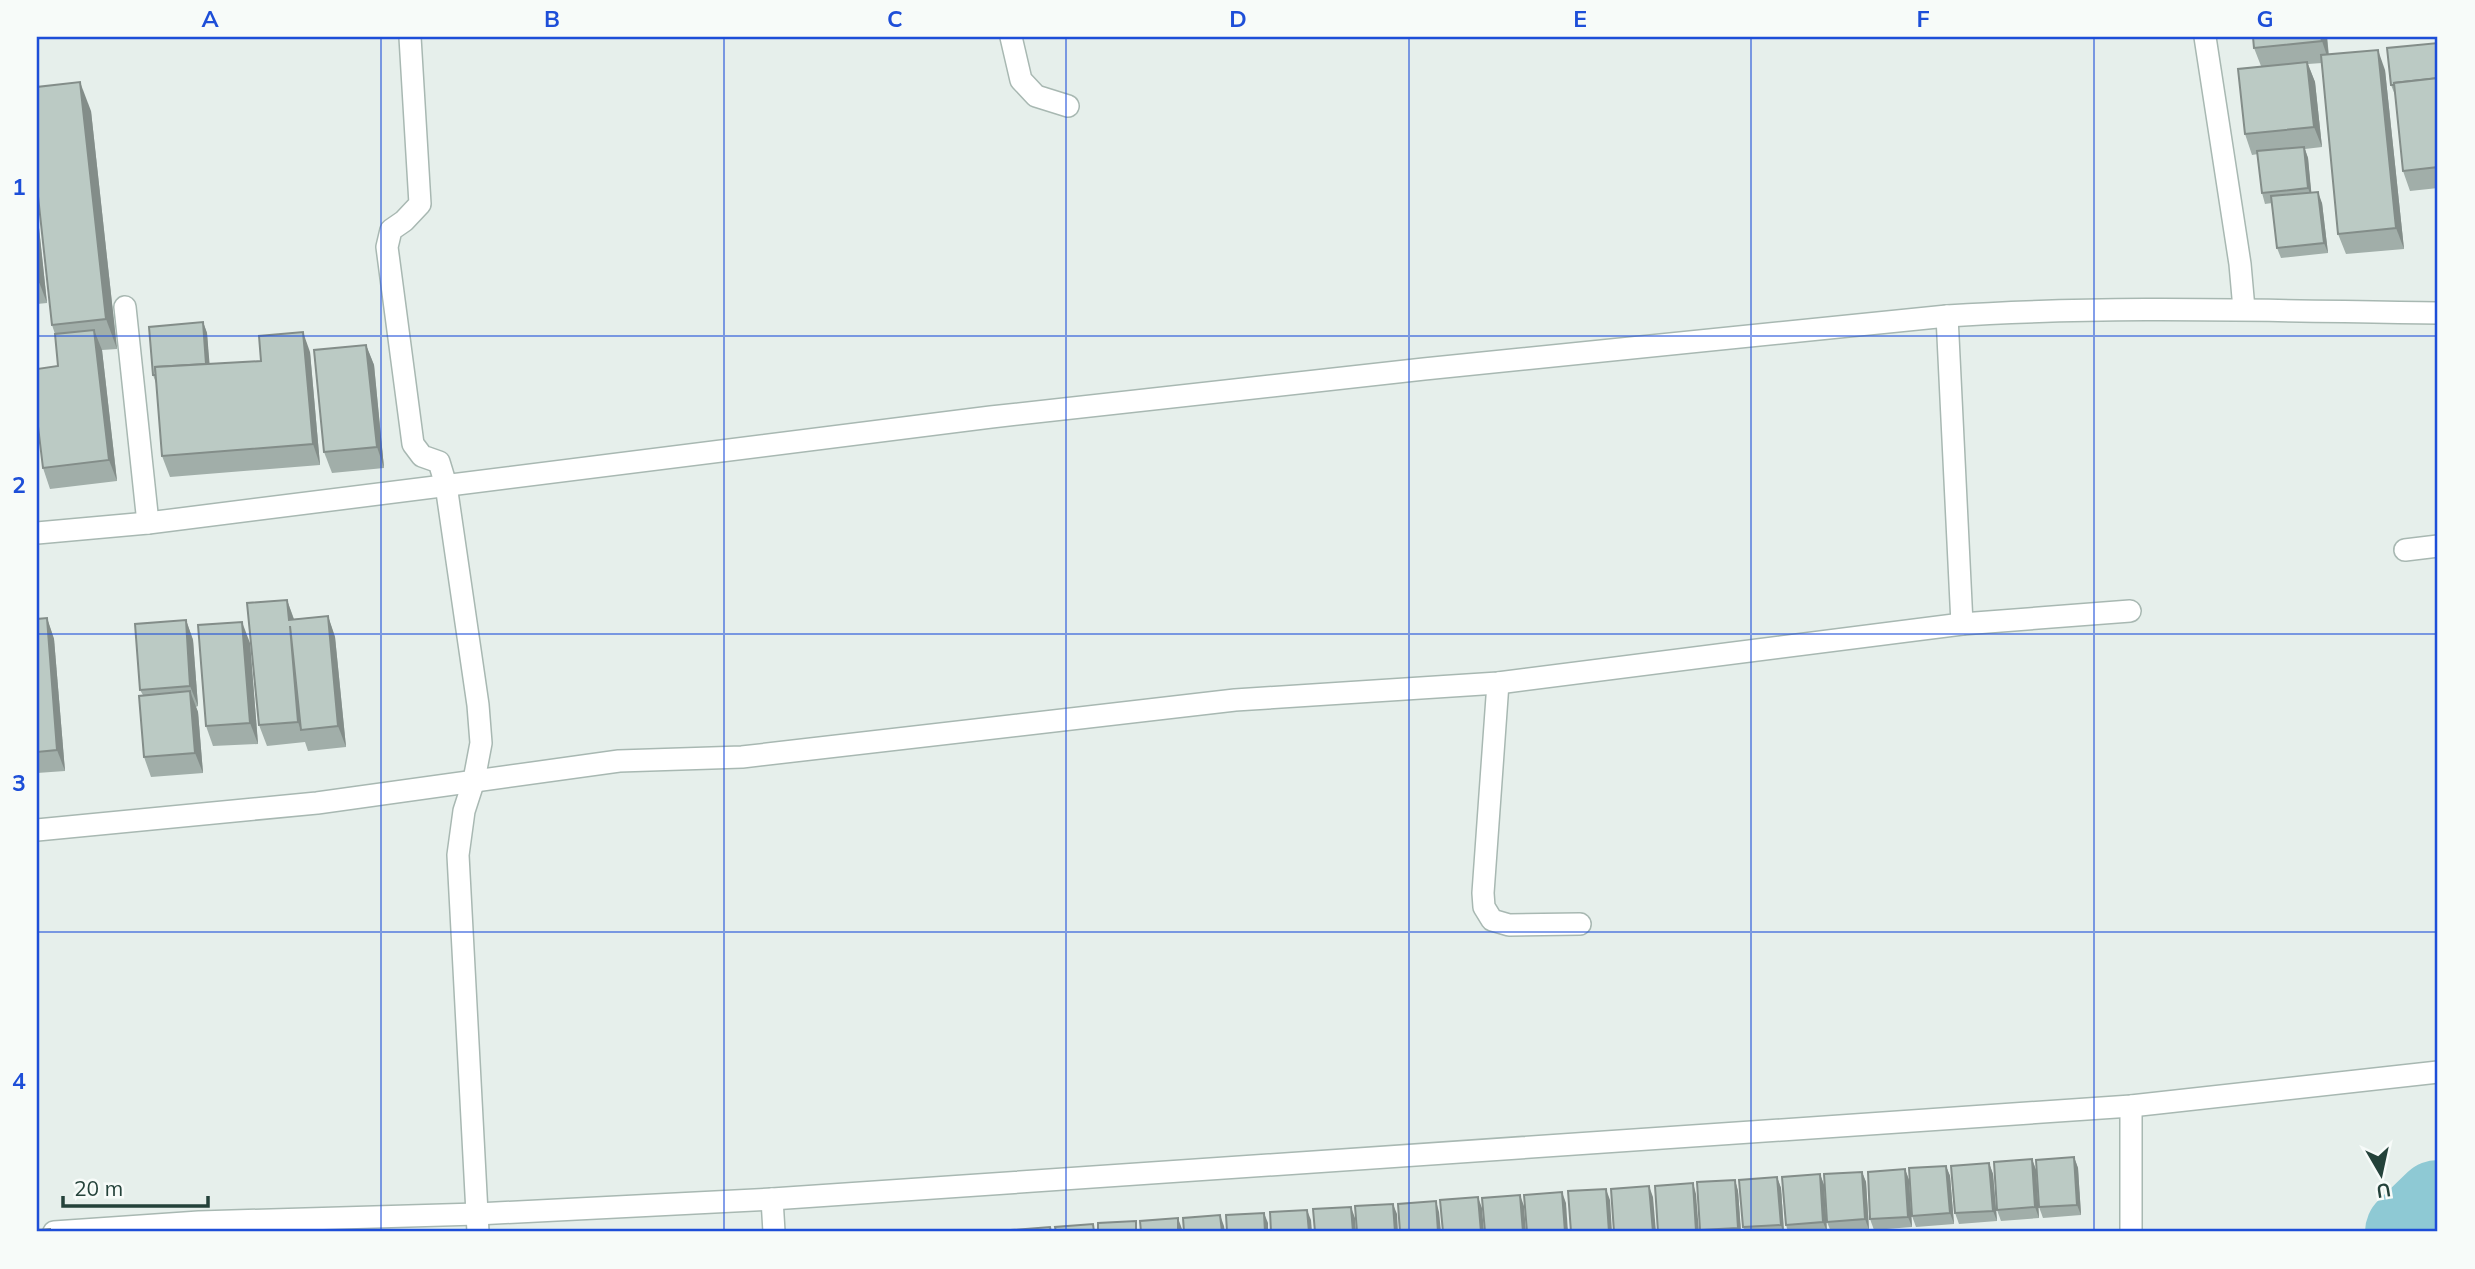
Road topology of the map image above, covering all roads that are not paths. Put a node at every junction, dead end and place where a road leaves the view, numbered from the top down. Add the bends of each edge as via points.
1 (410, 37) edge
2 (1010, 37) edge
3 (2205, 37) edge
4 (1068, 106) dead end
5 (2243, 302) junction
6 (125, 307) dead end
7 (2438, 313) edge
8 (1947, 316) junction
9 (446, 485) junction
10 (148, 523) junction
11 (37, 533) edge
12 (2438, 546) edge
13 (2405, 550) dead end
14 (2130, 611) dead end
15 (1962, 624) junction
16 (1497, 683) junction
17 (474, 780) junction
18 (37, 831) edge
19 (1580, 924) dead end
20 (2438, 1072) edge
21 (2131, 1106) junction
22 (772, 1199) junction
23 (478, 1223) edge
24 (199, 1227) edge
25 (54, 1232) edge
26 (774, 1232) edge
27 (2130, 1232) edge

1 - 9 street via 421,204 391,230 387,247 413,444 422,456 439,462
2 - 4 street via 1021,80 1036,96
3 - 5 street
5 - 7 street
5 - 8 street
6 - 10 street
8 - 9 street via 1004,415
8 - 15 street
9 - 10 street
9 - 17 street via 478,705 481,743
10 - 11 street
12 - 13 street
14 - 15 street
15 - 16 street
16 - 17 street via 1235,700 766,754 619,761
16 - 19 street via 1484,908 1492,920 1509,925
17 - 18 street via 317,803
17 - 23 street via 458,855
20 - 21 street
21 - 22 street
21 - 27 street
22 - 23 street
22 - 26 street
23 - 24 street
24 - 25 street

